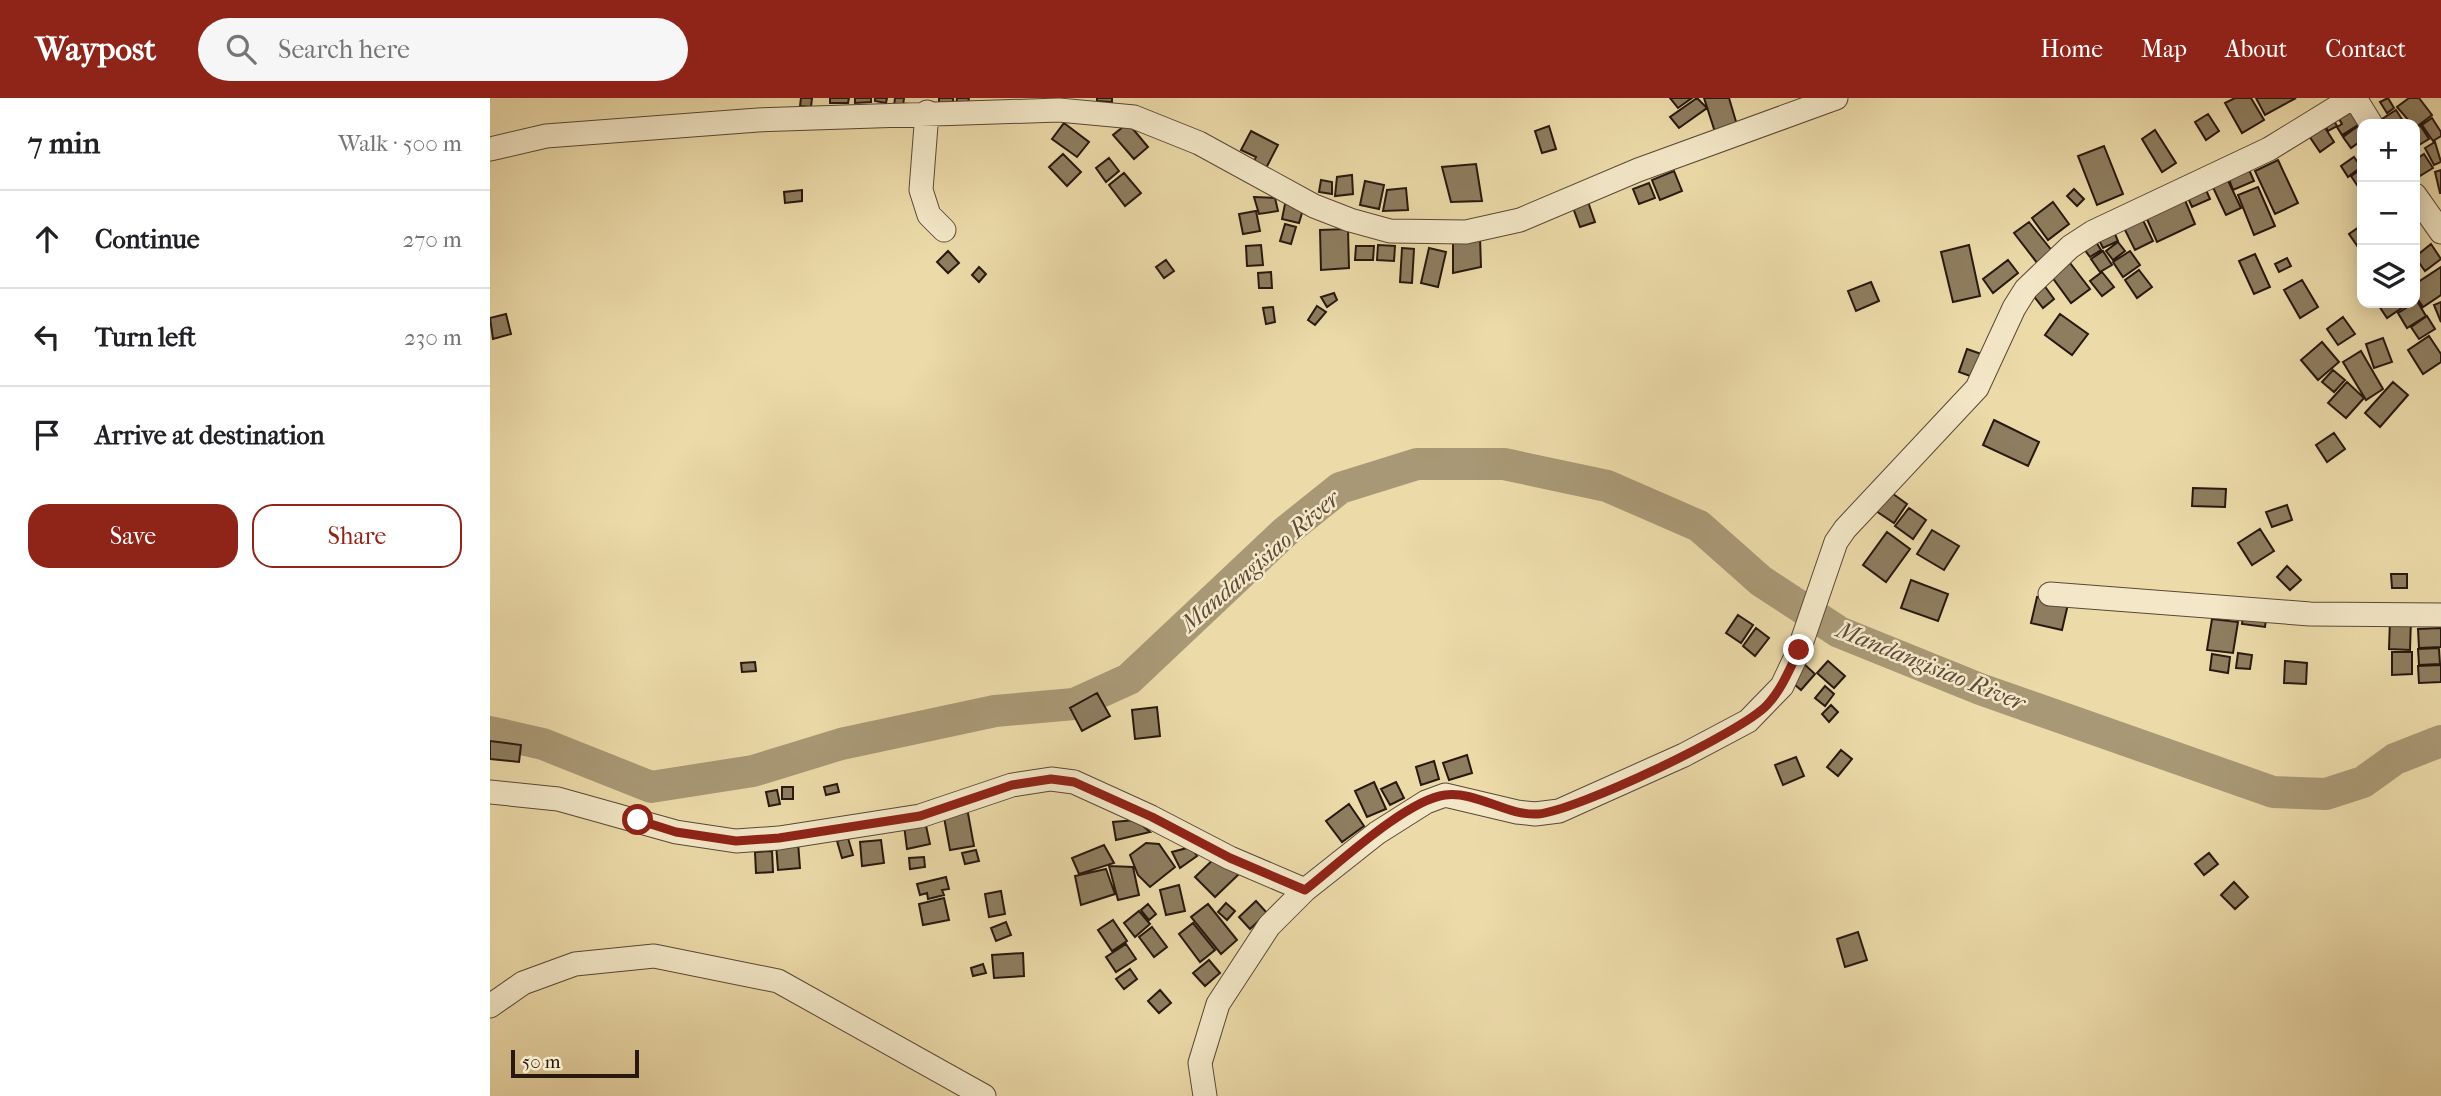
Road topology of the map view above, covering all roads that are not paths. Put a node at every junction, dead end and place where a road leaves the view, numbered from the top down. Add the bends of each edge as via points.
1 (1836, 98) edge
2 (2354, 98) edge
3 (1134, 108) edge
4 (928, 112) junction
5 (2368, 119) edge
6 (490, 149) edge
7 (2420, 202) edge
8 (944, 230) dead end
9 (2441, 232) edge
10 (2050, 594) dead end
11 (2441, 615) edge
12 (490, 792) edge
13 (1305, 890) junction
14 (490, 1006) edge
15 (984, 1096) edge
16 (1205, 1096) edge

1 - 3 street via 1638,170 1520,220 1466,232 1390,231 1350,220 1314,206
2 - 5 street
2 - 13 street via 2269,149 2093,232 2048,266 2014,308 1977,388 1844,529 1799,650 1782,686 1766,706 1734,730 1559,811 1517,812 1445,795 1426,802 1377,833
3 - 4 street
4 - 6 street via 546,136
4 - 8 street via 921,190 929,215
7 - 9 street
10 - 11 street via 2310,614
12 - 13 street via 558,799 676,832 736,841 920,816 1012,785 1051,779 1074,782
13 - 16 street via 1269,926 1218,1004 1200,1063
14 - 15 street via 523,983 575,964 654,956 778,981

